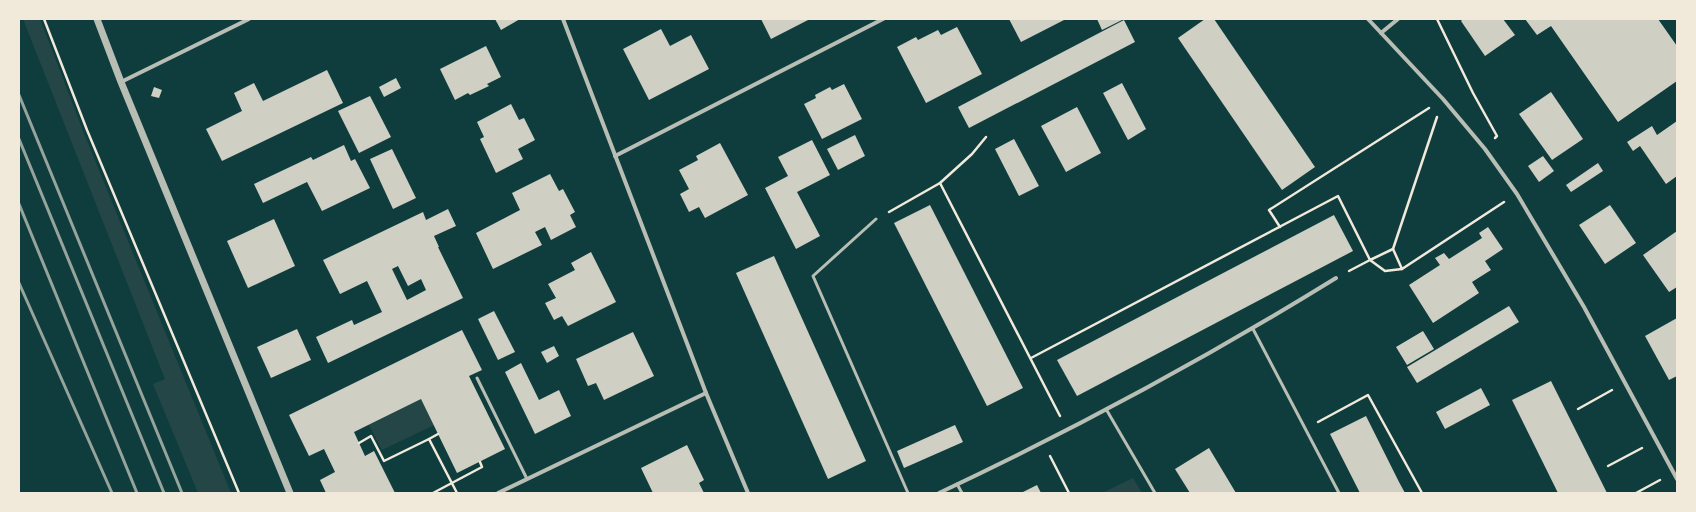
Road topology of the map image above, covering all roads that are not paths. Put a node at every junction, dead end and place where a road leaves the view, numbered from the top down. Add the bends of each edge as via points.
1 (97, 19) edge
2 (249, 19) edge
3 (563, 19) edge
4 (883, 19) edge
5 (1368, 19) edge
6 (1398, 19) edge
7 (1381, 33) junction
8 (121, 82) junction
9 (615, 156) junction
10 (876, 219) road end
11 (1336, 278) road end
12 (1253, 329) junction
13 (476, 378) dead end
14 (706, 393) junction
15 (1106, 409) junction
16 (1677, 478) edge
17 (527, 479) junction
18 (958, 484) junction
19 (290, 493) edge
20 (498, 493) edge
21 (748, 493) edge
22 (908, 493) edge
23 (939, 493) edge
24 (962, 493) edge
25 (1155, 493) edge
26 (1339, 493) edge

1 - 8 street
2 - 8 street
3 - 9 street
4 - 9 street
5 - 7 street
6 - 7 street
7 - 16 street via 1443,99 1485,149 1517,194 1584,307
8 - 19 street
9 - 14 street
10 - 22 lane via 813,276
11 - 12 street
12 - 15 street
12 - 26 lane
13 - 17 lane
14 - 17 street
14 - 21 street
15 - 18 street
15 - 25 lane
17 - 20 street
18 - 23 street
18 - 24 lane

